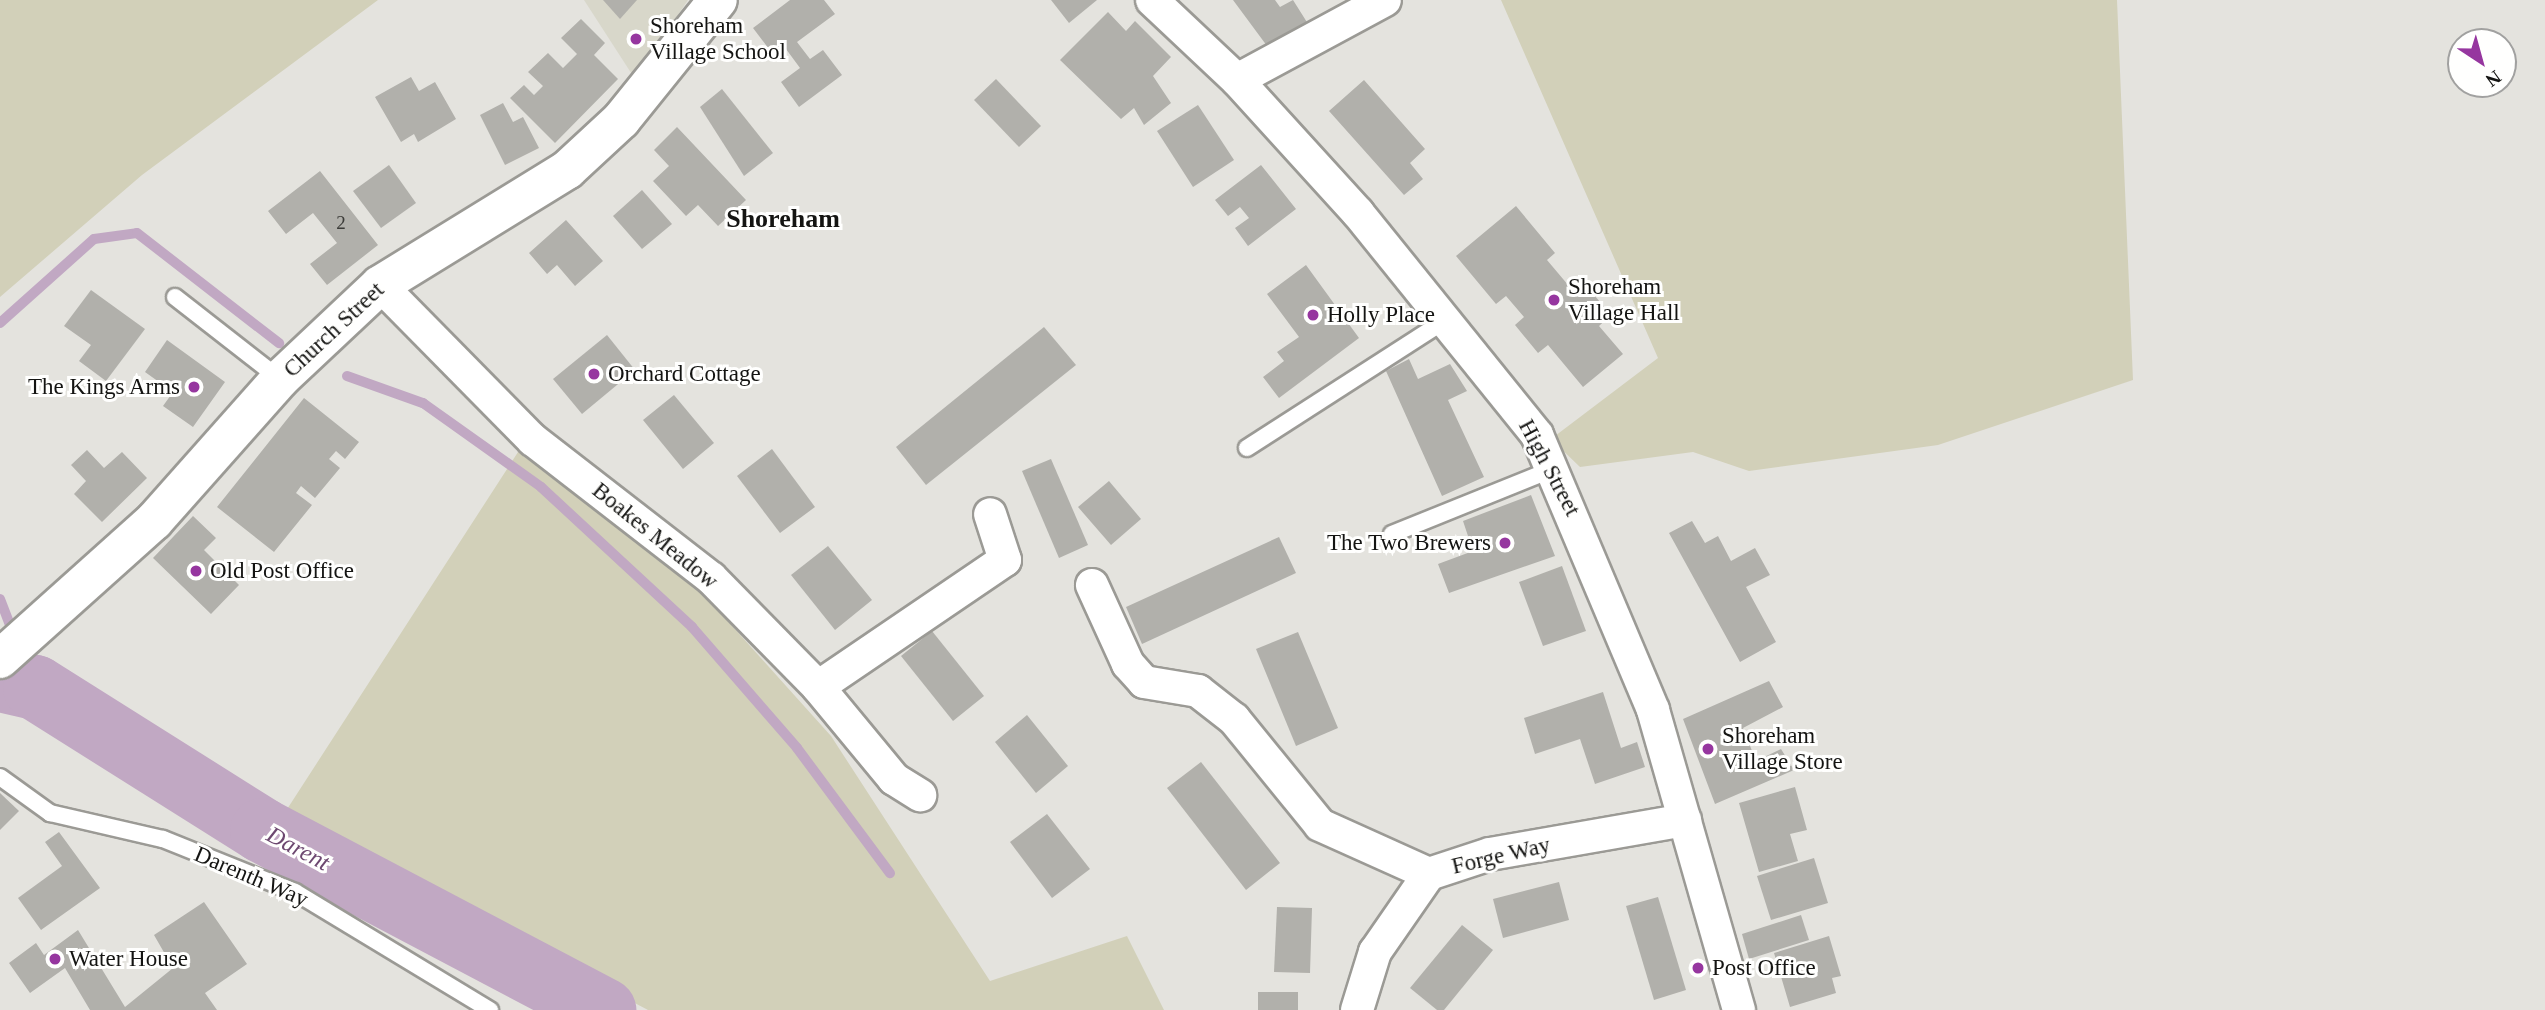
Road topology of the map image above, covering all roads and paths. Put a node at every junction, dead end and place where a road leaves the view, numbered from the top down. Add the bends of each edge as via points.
1 (718, 0) edge
2 (1152, 0) edge
3 (1385, 0) edge
4 (1237, 80) junction
5 (380, 285) junction
6 (175, 297) dead end
7 (1449, 318) junction
8 (280, 379) junction
9 (1247, 448) dead end
10 (1553, 469) junction
11 (990, 514) dead end
12 (1392, 534) dead end
13 (1092, 585) dead end
14 (0, 659) edge
15 (818, 687) junction
16 (0, 776) edge
17 (920, 795) dead end
18 (1685, 820) junction
19 (1429, 874) junction
20 (490, 1010) edge
21 (1357, 1010) edge
22 (1739, 1010) edge

1 - 5 street, Church Street via 621,120 567,170
2 - 4 street, High Street
3 - 4 street
4 - 7 street, High Street
5 - 8 street, Church Street
5 - 15 street, Boakes Meadow via 533,440 711,578
6 - 8 lane
7 - 9 lane
7 - 10 street, High Street via 1537,435
8 - 14 street, Church Street via 154,521
10 - 12 lane
10 - 18 street, High Street via 1653,710
11 - 15 street via 1005,560
13 - 19 street via 1128,664 1144,682 1198,691 1234,719 1320,825
15 - 17 street, Boakes Meadow via 894,779
16 - 20 lane, Darenth Way via 50,813 163,839 295,892
18 - 19 street, Forge Way via 1490,854
18 - 22 street, High Street
19 - 21 street, Forge Way via 1375,952

